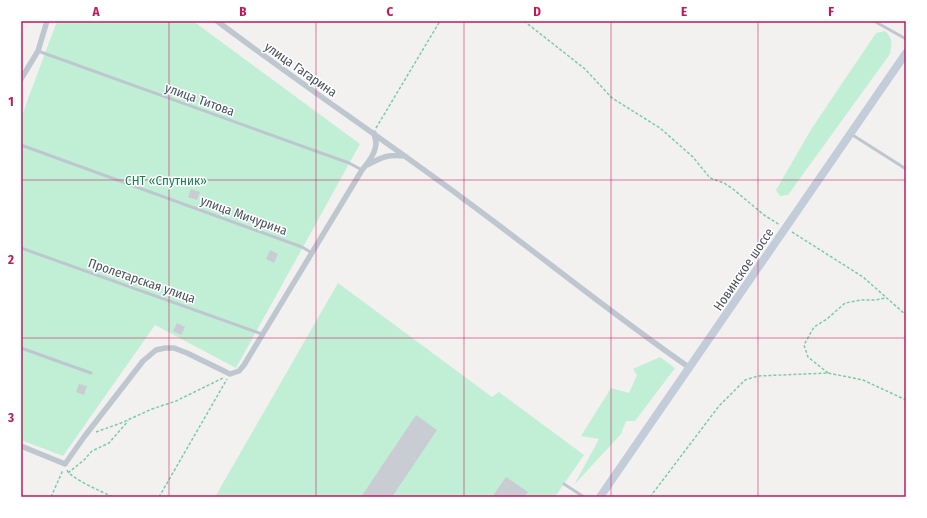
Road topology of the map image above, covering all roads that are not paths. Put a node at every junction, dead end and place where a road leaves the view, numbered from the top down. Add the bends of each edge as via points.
1 (47, 21) edge
2 (217, 21) edge
3 (874, 21) edge
4 (906, 39) edge
5 (38, 50) junction
6 (906, 53) edge
7 (21, 79) edge
8 (373, 133) junction
9 (851, 134) junction
10 (21, 144) edge
11 (405, 156) junction
12 (367, 165) junction
13 (906, 169) edge
14 (362, 170) junction
15 (21, 248) edge
16 (312, 253) junction
17 (264, 334) junction
18 (21, 348) edge
19 (690, 368) junction
20 (91, 373) dead end
21 (21, 446) edge
22 (564, 484) dead end
23 (584, 497) edge
24 (600, 497) edge

1 - 5 street
2 - 8 street, улица Гагарина
3 - 4 lane
5 - 7 street
5 - 14 lane, улица Титова via 349,163
6 - 9 main road, Новинское шоссе
8 - 11 street, улица Гагарина
8 - 12 street via 376,143
9 - 13 lane
9 - 19 main road, Новинское шоссе
10 - 16 lane, улица Мичурина via 302,247
11 - 12 street via 393,155
11 - 19 street, улица Гагарина via 635,330
12 - 14 street
14 - 16 street
15 - 17 lane, Пролетарская улица
16 - 17 street
17 - 21 street via 244,365 230,374 174,348 156,350 143,361 65,464
18 - 20 lane
19 - 24 main road, Новинское шоссе
22 - 23 lane

